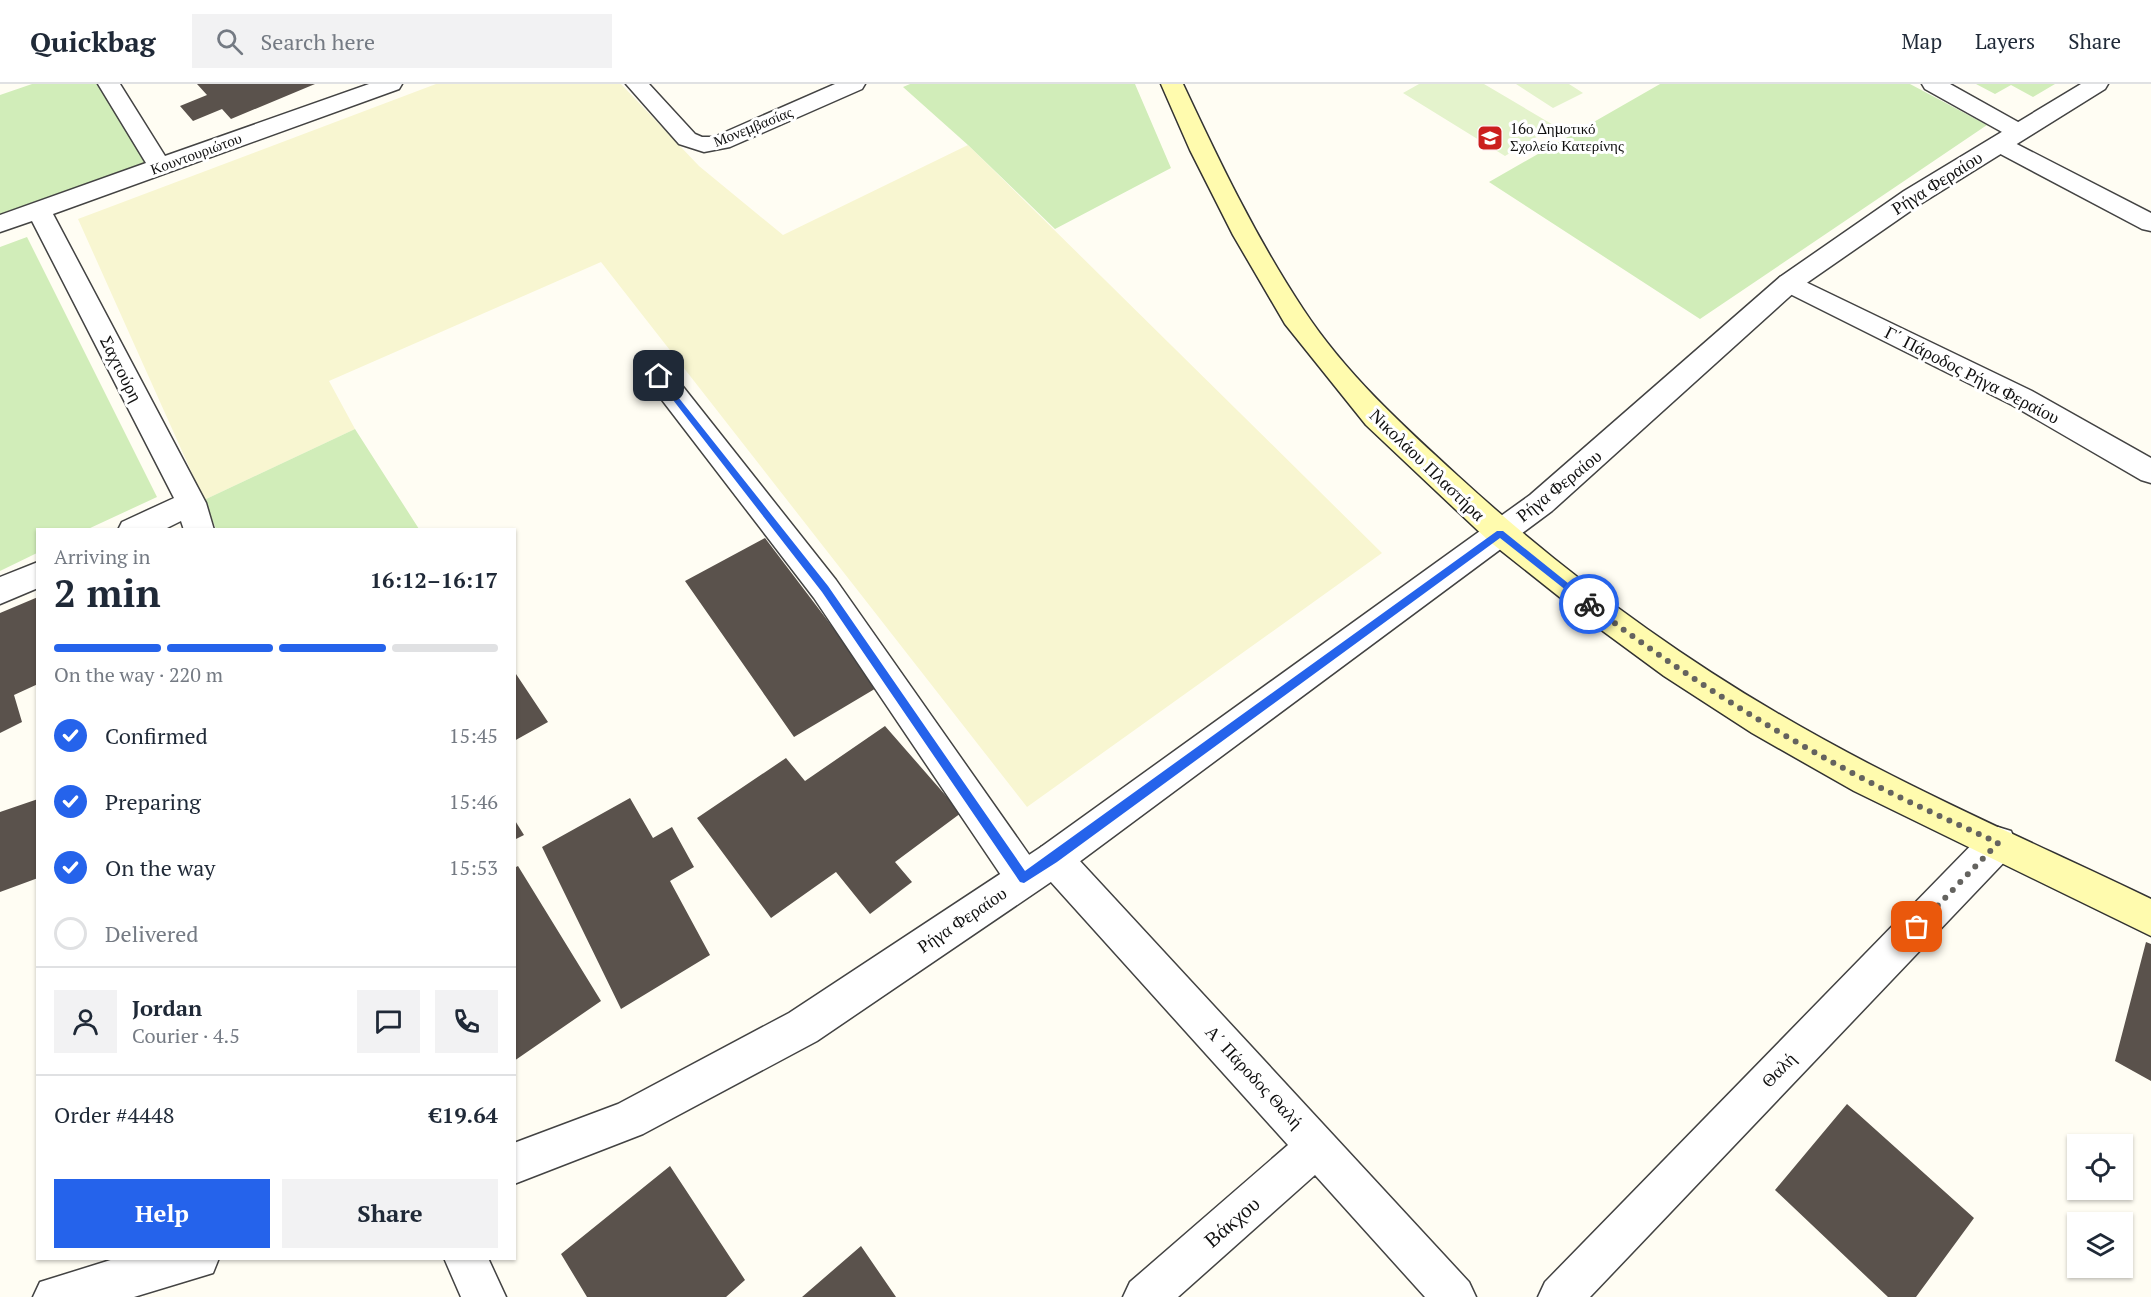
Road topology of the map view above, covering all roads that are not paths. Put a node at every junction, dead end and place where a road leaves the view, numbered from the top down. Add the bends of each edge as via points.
1 (109, 84) edge
2 (391, 84) edge
3 (637, 84) edge
4 (854, 84) edge
5 (1172, 84) edge
6 (1933, 84) edge
7 (2097, 84) edge
8 (2009, 138) junction
9 (160, 166) junction
10 (39, 210) junction
11 (2151, 223) edge
12 (0, 224) edge
13 (1789, 283) junction
14 (659, 376) dead end
15 (2151, 472) edge
16 (195, 516) edge
17 (142, 528) edge
18 (1500, 533) junction
19 (36, 575) edge
20 (0, 591) edge
21 (1998, 843) junction
22 (1039, 868) junction
23 (2151, 918) edge
24 (1318, 1146) junction
25 (516, 1163) edge
26 (191, 1260) edge
27 (466, 1260) edge
28 (55, 1297) edge
29 (484, 1297) edge
30 (1146, 1297) edge
31 (1454, 1297) edge
32 (1560, 1297) edge

1 - 9 street
2 - 9 street, Κουντουριώτου
3 - 4 street, Μονεμβασίας via 687,140 709,146
5 - 18 main road, Νικολάου Πλαστήρα via 1246,235 1294,317 1376,418
6 - 8 street
7 - 8 street, Ρήγα Φεραίου
8 - 11 street
8 - 13 street, Ρήγα Φεραίου via 1913,197
9 - 10 street, Κουντουριώτου
10 - 12 street, Κουντουριώτου
10 - 16 street, Σαχτούρη
13 - 15 street, Γ΄ Πάροδος Ρήγα Φεραίου via 2022,398
13 - 18 street, Ρήγα Φεραίου via 1568,481
14 - 22 street, Α΄ Πάροδος Θαλή
16 - 17 street
18 - 21 main road, Νικολάου Πλαστήρα via 1607,617 1764,723 1866,780
18 - 22 street, Ρήγα Φεραίου
19 - 20 street
21 - 23 main road, Νικολάου Πλαστήρα
21 - 32 street, Θαλή
22 - 24 street, Α΄ Πάροδος Θαλή
22 - 25 street, Ρήγα Φεραίου via 803,1027 629,1120
24 - 30 street, Βάκχου
24 - 31 street, Α΄ Πάροδος Θαλή
26 - 28 street
27 - 29 street

